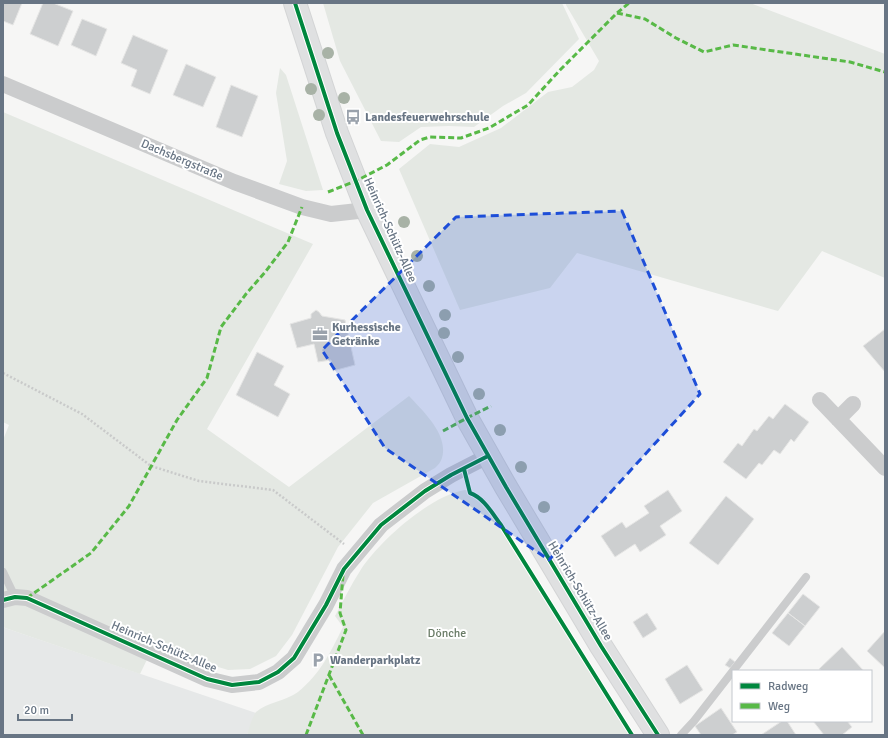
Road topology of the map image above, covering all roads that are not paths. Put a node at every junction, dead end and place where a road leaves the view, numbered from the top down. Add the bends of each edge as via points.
1 (295, 3) edge
2 (3, 84) edge
3 (367, 210) junction
4 (820, 400) dead end
5 (853, 404) dead end
6 (838, 419) junction
7 (488, 456) junction
8 (885, 468) edge
9 (3, 572) edge
10 (806, 577) dead end
11 (9, 598) edge
12 (734, 670) edge
13 (732, 672) edge
14 (658, 735) edge
15 (681, 735) edge

1 - 3 main road, Heinrich-Schütz-Allee via 337,133
2 - 3 street, Dachsbergstraße via 234,182 302,207 331,214
3 - 7 main road, Heinrich-Schütz-Allee via 467,418
4 - 6 street
5 - 6 street
6 - 8 street
7 - 11 street, Heinrich-Schütz-Allee via 425,491 381,525 344,569 294,658 278,672 259,682 232,684 207,678 27,598
7 - 14 main road, Heinrich-Schütz-Allee via 601,646
9 - 11 lane
10 - 12 lane
13 - 15 lane

